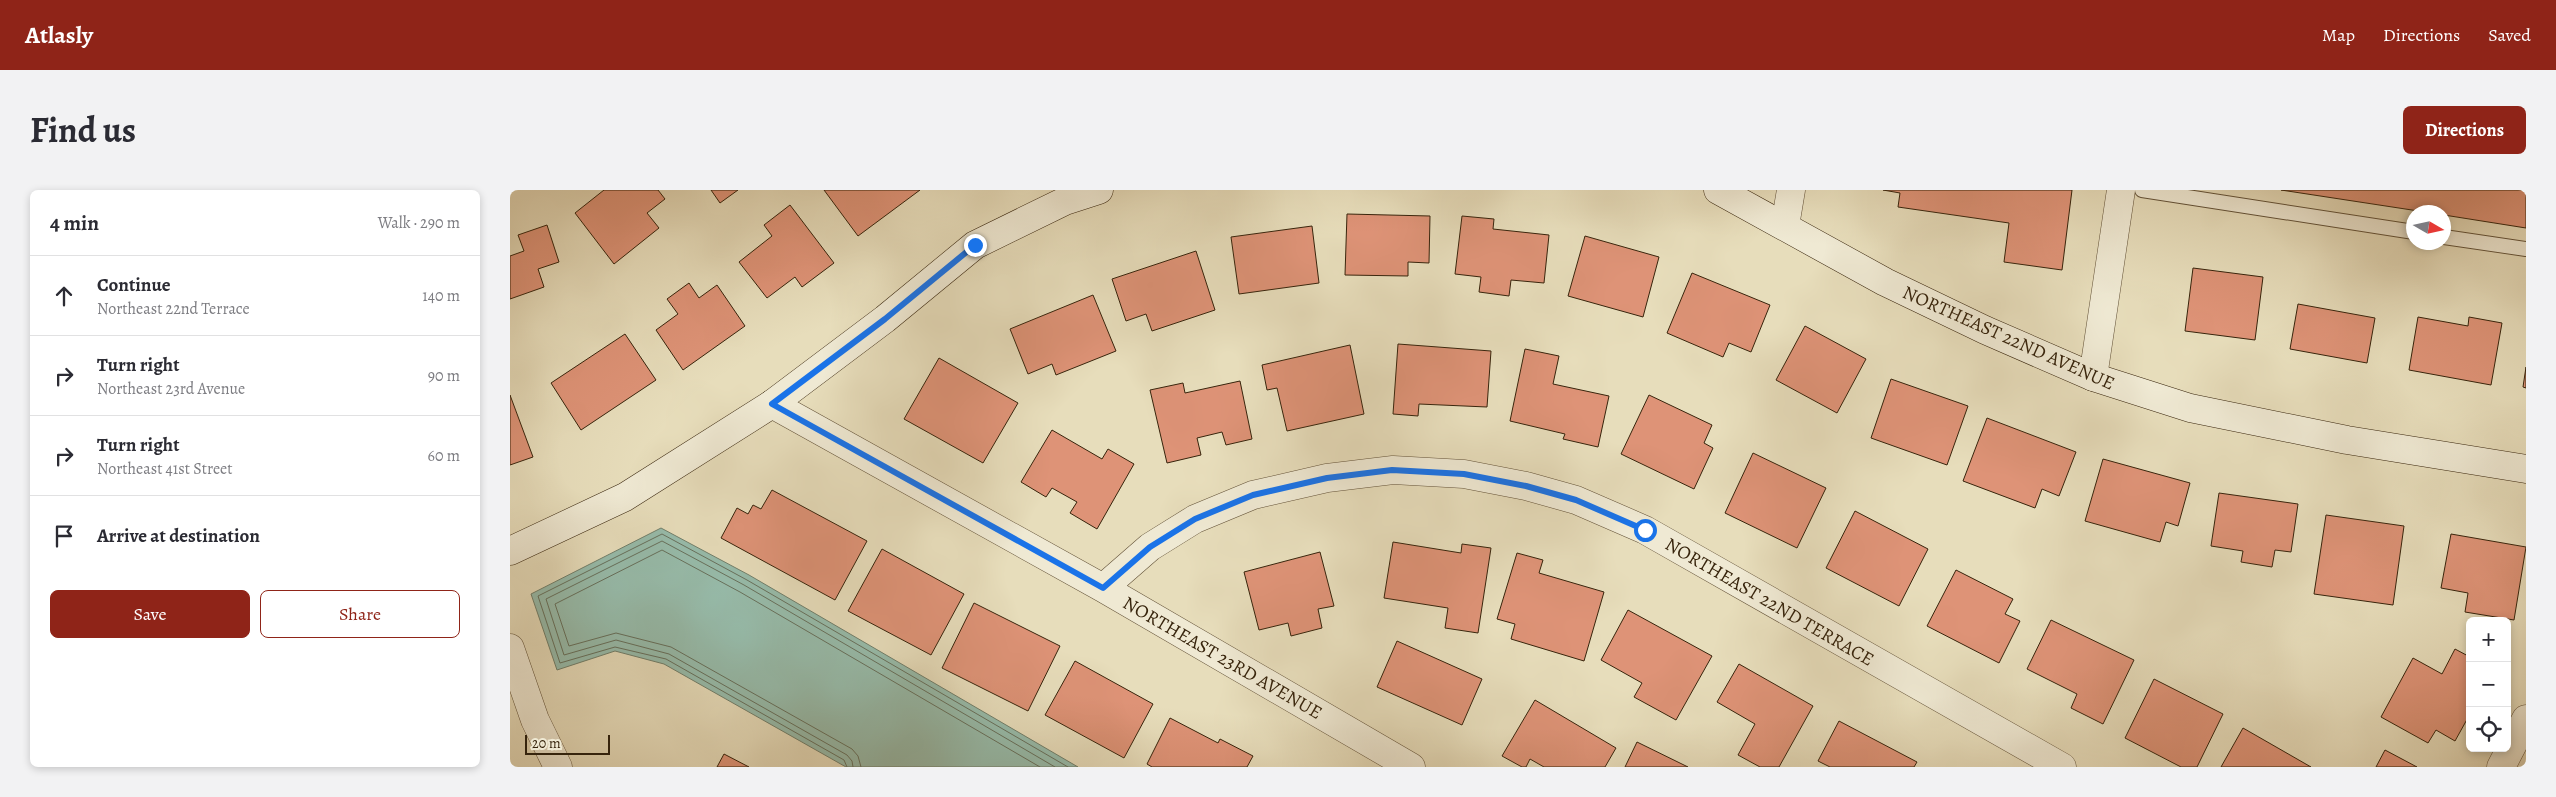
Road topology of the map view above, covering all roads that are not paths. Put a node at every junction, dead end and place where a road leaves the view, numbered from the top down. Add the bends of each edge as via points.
1 (1099, 190) edge
2 (1718, 190) edge
3 (1791, 190) edge
4 (2121, 190) edge
5 (2142, 190) edge
6 (1785, 226) junction
7 (2406, 231) edge
8 (2451, 237) edge
9 (2526, 249) edge
10 (2093, 377) junction
11 (772, 404) junction
12 (2526, 469) edge
13 (510, 551) edge
14 (1103, 588) junction
15 (510, 648) edge
16 (2526, 720) edge
17 (558, 767) edge
18 (1411, 767) edge
19 (2062, 767) edge
20 (2501, 767) edge

1 - 11 street via 1065,201 975,245 885,319
2 - 6 street, NORTHEAST 22ND AVENUE
3 - 6 street
4 - 10 street
5 - 7 lane
6 - 10 street, NORTHEAST 22ND AVENUE via 1893,286
8 - 9 lane
10 - 12 street, NORTHEAST 22ND AVENUE via 2190,408 2347,440
11 - 13 street via 624,497
11 - 14 street, NORTHEAST 23RD AVENUE
14 - 18 street, NORTHEAST 23RD AVENUE
14 - 19 street, NORTHEAST 22ND TERRACE via 1150,547 1195,519 1253,495 1327,478 1392,470 1464,474 1576,500 1645,530
15 - 17 street via 535,720
16 - 20 street

